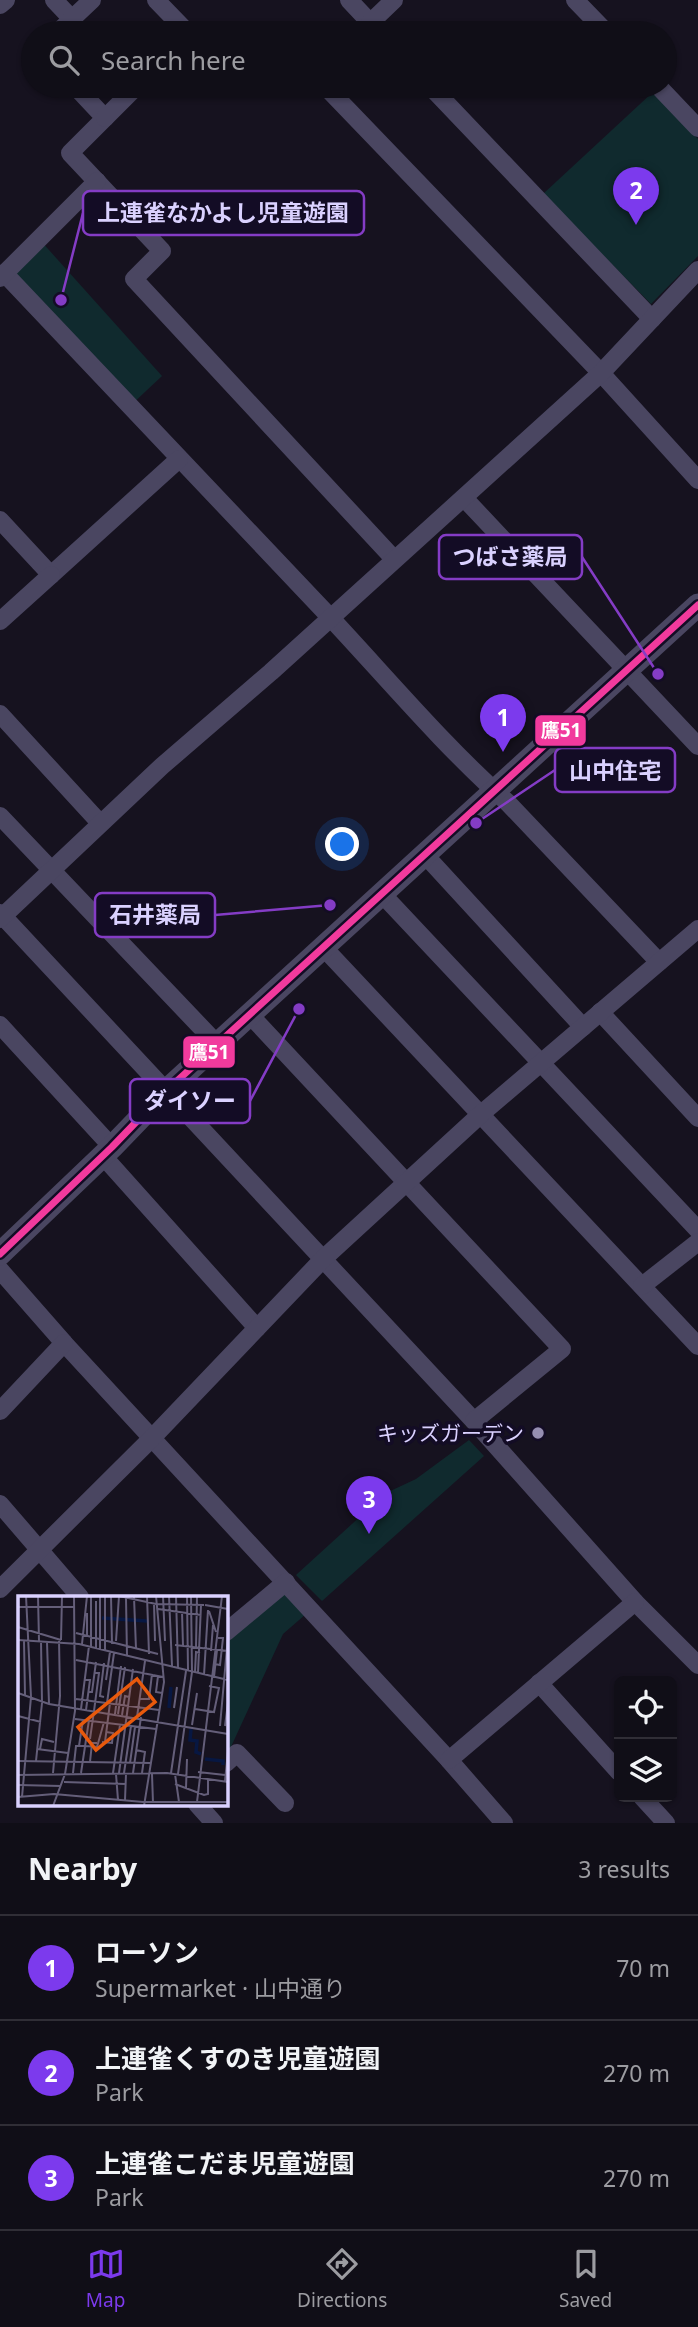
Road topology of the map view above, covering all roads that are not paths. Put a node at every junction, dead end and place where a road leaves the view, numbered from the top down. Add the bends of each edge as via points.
1 (6, 0) edge
2 (54, 0) edge
3 (92, 0) edge
4 (156, 0) edge
5 (349, 0) edge
6 (394, 0) edge
7 (575, 0) edge
8 (0, 5) edge
9 (72, 19) joint
10 (176, 21) edge
11 (368, 21) edge
12 (380, 21) edge
13 (595, 21) edge
14 (86, 98) edge
15 (125, 98) edge
16 (337, 98) edge
17 (441, 98) edge
18 (669, 98) edge
19 (105, 118) junction
20 (698, 128) edge
21 (97, 181) junction
22 (698, 270) edge
23 (2, 276) edge
24 (652, 319) junction
25 (601, 373) junction
26 (179, 459) junction
27 (698, 480) edge
28 (464, 498) junction
29 (0, 520) edge
30 (394, 559) junction
31 (51, 575) junction
32 (698, 605) edge
33 (331, 618) junction
34 (0, 621) edge
35 (628, 671) junction
36 (0, 714) edge
37 (698, 746) edge
38 (496, 792) junction
39 (0, 816) edge
40 (100, 823) junction
41 (425, 855) junction
42 (51, 870) junction
43 (382, 894) junction
44 (1, 916) edge
45 (698, 929) edge
46 (324, 948) junction
47 (659, 962) junction
48 (600, 1012) junction
49 (250, 1014) junction
50 (0, 1025) edge
51 (583, 1027) junction
52 (218, 1044) junction
53 (540, 1063) junction
54 (166, 1091) junction
55 (481, 1114) junction
56 (698, 1118) edge
57 (108, 1151) junction
58 (405, 1182) junction
59 (698, 1230) edge
60 (698, 1242) edge
61 (0, 1254) edge
62 (323, 1259) junction
63 (0, 1270) edge
64 (642, 1286) junction
65 (257, 1328) junction
66 (64, 1343) junction
67 (698, 1346) edge
68 (0, 1411) edge
69 (474, 1421) junction
70 (152, 1438) junction
71 (0, 1504) edge
72 (38, 1550) junction
73 (286, 1582) junction
74 (0, 1589) edge
75 (79, 1596) edge
76 (635, 1602) junction
77 (228, 1630) edge
78 (698, 1665) edge
79 (539, 1683) junction
80 (449, 1760) junction
81 (228, 1761) edge
82 (614, 1766) edge
83 (647, 1802) edge
84 (285, 1803) dead end
85 (199, 1806) edge
86 (214, 1823) edge
87 (504, 1823) edge
88 (666, 1823) edge

1 - 8 street
2 - 9 street
3 - 9 street
4 - 10 street
5 - 11 street
6 - 12 street
7 - 13 street
14 - 19 street
15 - 19 street
16 - 25 street
17 - 24 street
18 - 20 street
19 - 21 street via 70,153
21 - 23 street
21 - 30 street via 162,251 134,279
22 - 24 street
23 - 26 street
24 - 25 street
25 - 27 street
25 - 28 street
26 - 31 street
26 - 33 street
28 - 30 street
28 - 35 street
29 - 31 street
30 - 33 street
31 - 34 street
32 - 35 street
33 - 38 street
33 - 40 street
35 - 37 street
35 - 38 street
36 - 40 street
38 - 41 street
38 - 47 street
39 - 42 street
40 - 42 street
41 - 43 street
41 - 51 street
42 - 44 street
42 - 52 street
43 - 46 street
43 - 53 street
44 - 54 street
45 - 47 street
46 - 49 street
46 - 55 street
47 - 48 street
48 - 51 street
48 - 56 street
49 - 52 street
49 - 58 street
50 - 57 street
51 - 53 street
52 - 54 street
53 - 55 street
53 - 59 street
54 - 57 street
54 - 62 street
55 - 58 street
55 - 64 street
57 - 61 street
57 - 65 street
58 - 62 street
58 - 69 street via 562,1349
60 - 64 street
62 - 65 street
62 - 69 street
63 - 66 street
64 - 67 street
65 - 70 street
66 - 68 street
66 - 70 street
69 - 76 street
70 - 72 street
70 - 73 street
71 - 72 street
72 - 74 street
72 - 75 street
73 - 77 street
73 - 80 street
76 - 78 street
76 - 79 street
79 - 80 street
79 - 82 street
80 - 87 street
81 - 84 street via 237,1753
83 - 88 street
85 - 86 street

